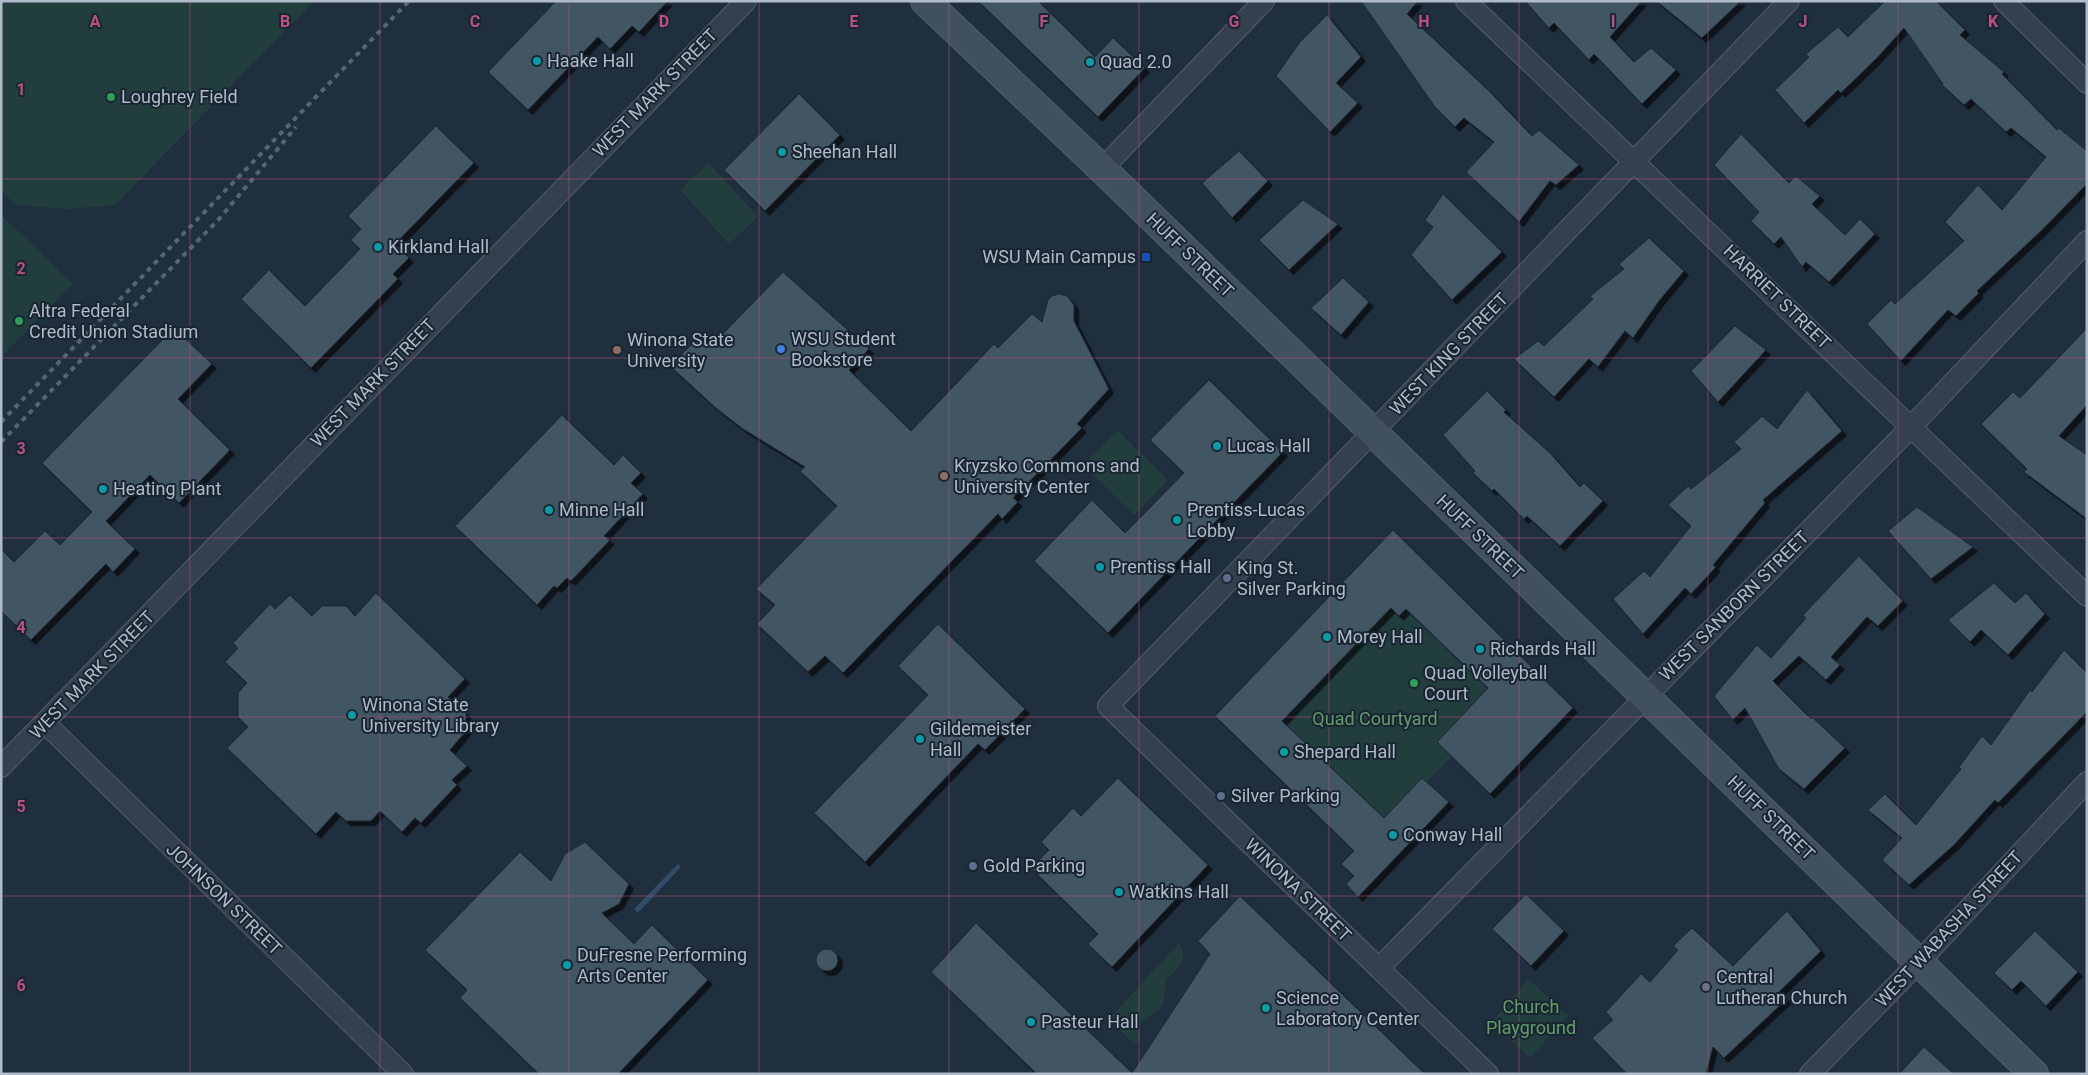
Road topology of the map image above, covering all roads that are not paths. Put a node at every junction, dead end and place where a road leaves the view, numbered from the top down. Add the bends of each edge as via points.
1 (746, 1) edge
2 (925, 1) edge
3 (1264, 1) edge
4 (1466, 1) edge
5 (1789, 1) edge
6 (2004, 1) edge
7 (2087, 83) edge
8 (1634, 160) junction
9 (1102, 169) junction
10 (2087, 242) edge
11 (1912, 426) junction
12 (1373, 433) junction
13 (2087, 596) edge
14 (1644, 697) junction
15 (1108, 706) joint
16 (45, 723) junction
17 (1, 767) edge
18 (2087, 782) edge
19 (1919, 962) junction
20 (1379, 968) junction
21 (404, 1074) edge
22 (1488, 1074) edge
23 (1810, 1074) edge
24 (2034, 1074) edge

1 - 16 street, WEST MARK STREET
2 - 9 main road, HUFF STREET
3 - 9 street
4 - 8 street, HARRIET STREET
5 - 8 street, WEST KING STREET
6 - 7 street
8 - 11 street, HARRIET STREET
8 - 12 street, WEST KING STREET
9 - 12 main road, HUFF STREET
10 - 11 street, WEST SANBORN STREET
11 - 13 street, HARRIET STREET
11 - 14 street, WEST SANBORN STREET
12 - 14 main road, HUFF STREET
12 - 15 street, WEST KING STREET
14 - 19 main road, HUFF STREET
14 - 20 street, WEST SANBORN STREET
15 - 20 street, WINONA STREET
16 - 17 street, WEST MARK STREET
16 - 21 street, JOHNSON STREET
18 - 19 street, WEST WABASHA STREET
19 - 23 street, WEST WABASHA STREET
19 - 24 main road, HUFF STREET
20 - 22 street, WINONA STREET

